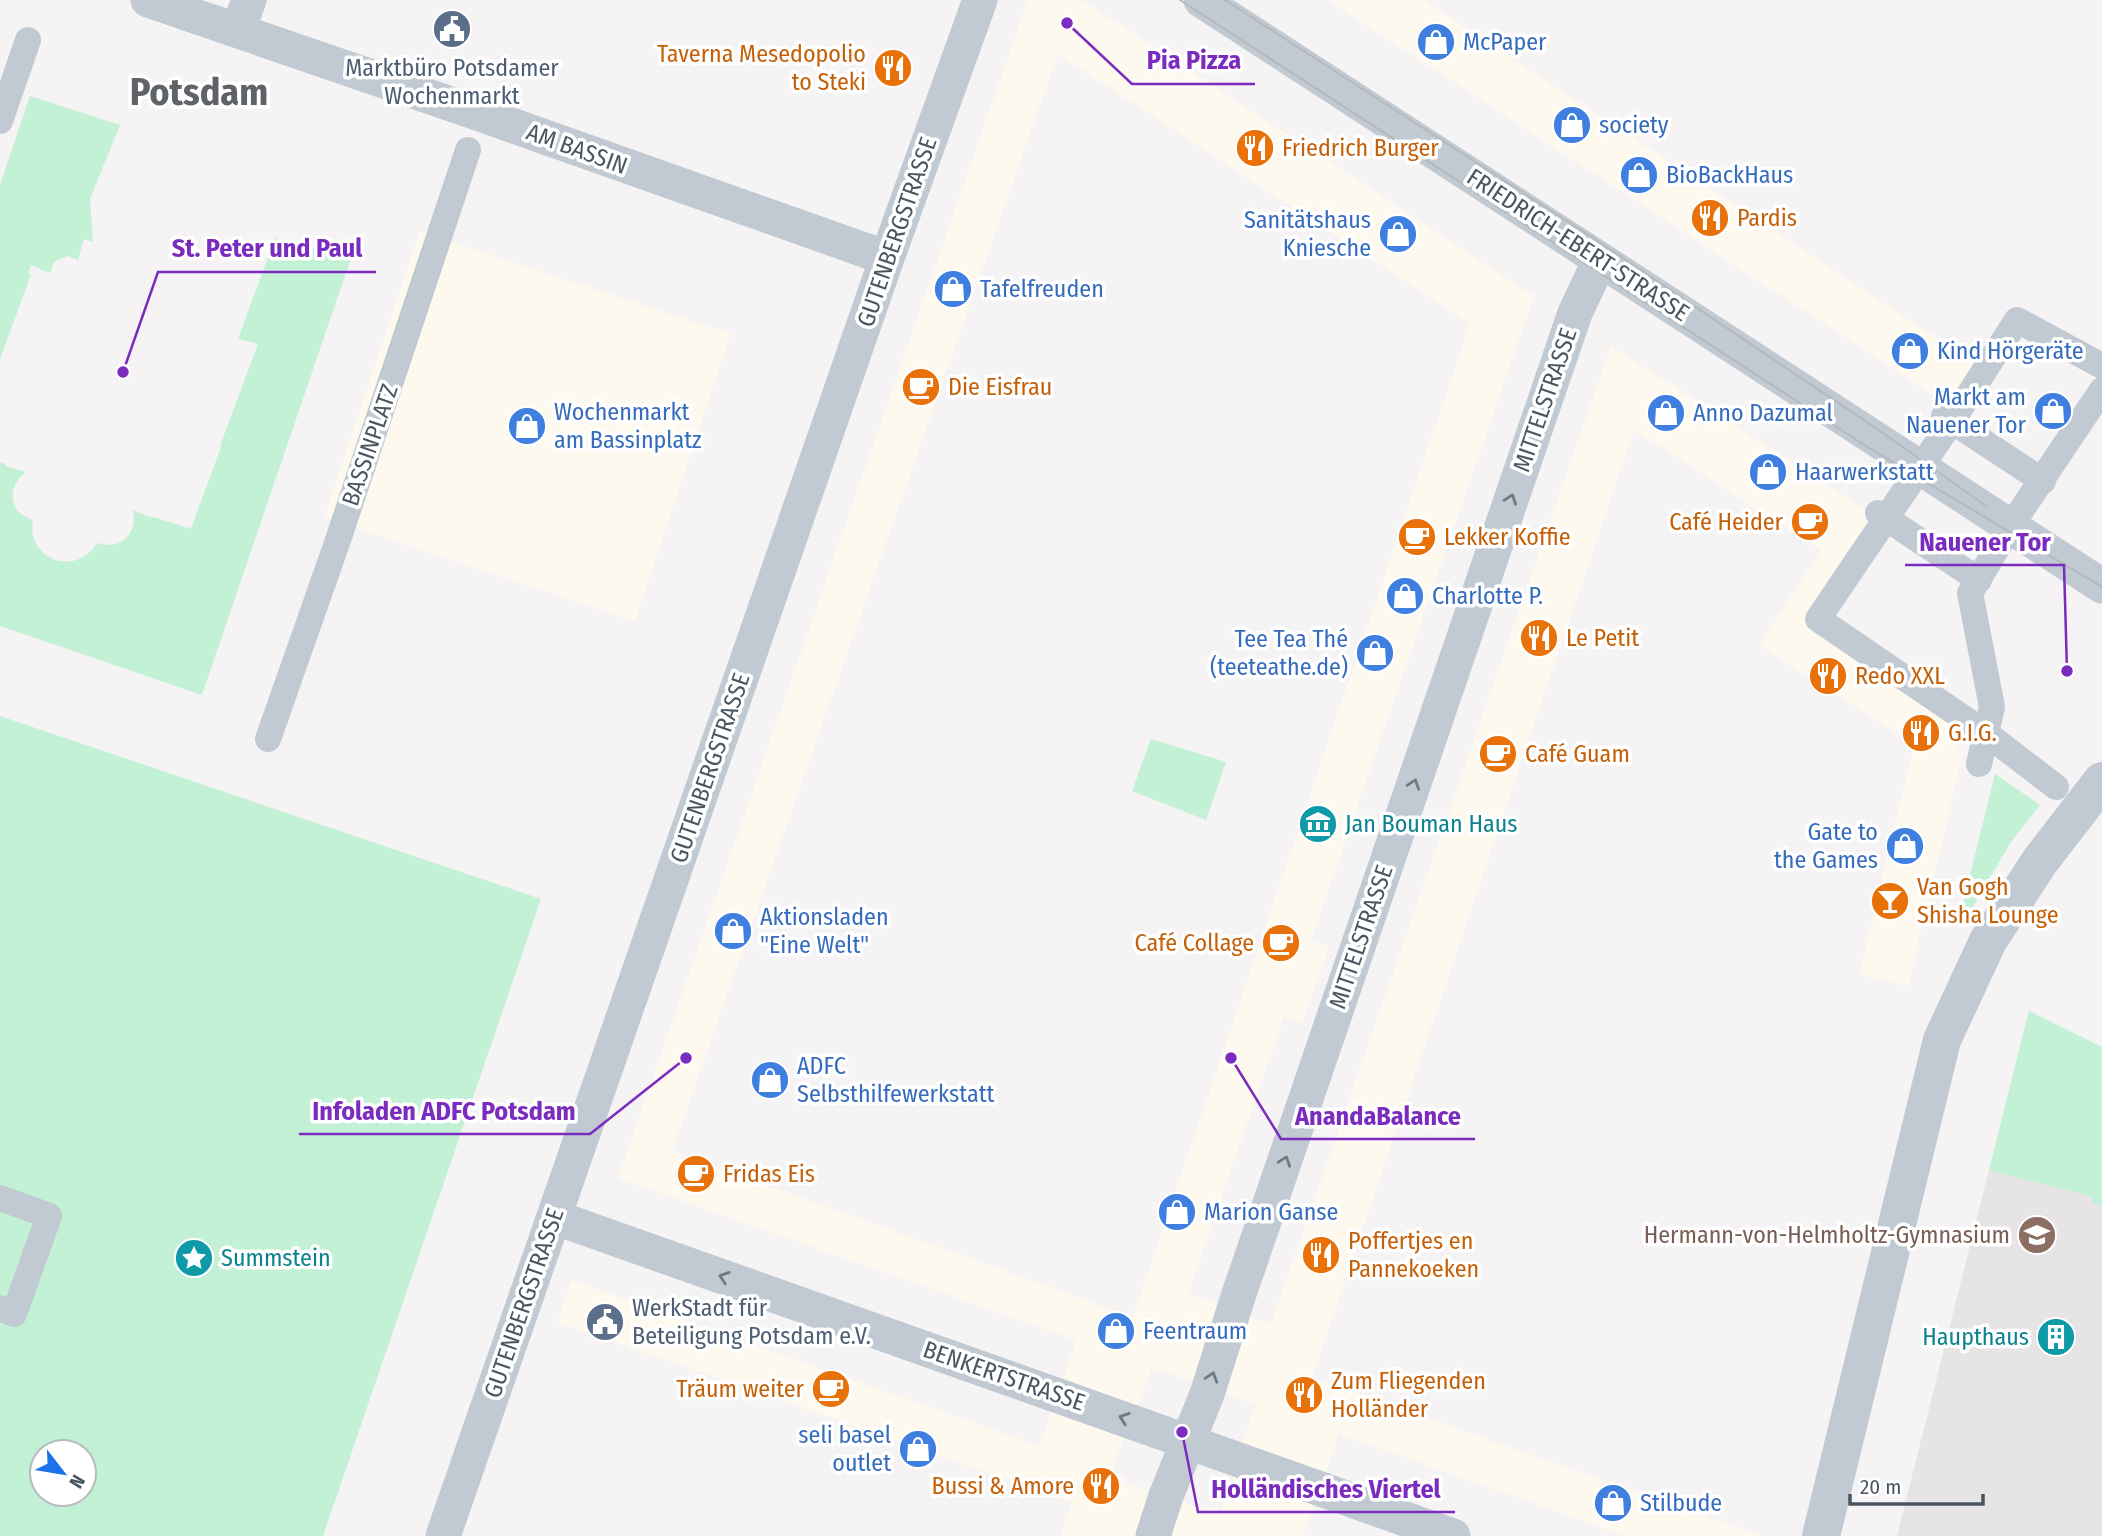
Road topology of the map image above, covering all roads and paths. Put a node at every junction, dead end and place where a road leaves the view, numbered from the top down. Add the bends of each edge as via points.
1 (148, 0) edge
2 (980, 0) edge
3 (1201, 0) edge
4 (244, 15) edge
5 (28, 40) dead end
6 (0, 121) edge
7 (468, 150) dead end
8 (887, 258) junction
9 (1600, 260) junction
10 (2097, 358) edge
11 (2102, 390) edge
12 (1948, 419) junction
13 (1920, 469) junction
14 (2043, 481) junction
15 (1882, 515) junction
16 (2010, 527) junction
17 (1979, 580) junction
18 (2102, 586) edge
19 (1987, 734) junction
20 (268, 740) dead end
21 (1979, 764) dead end
22 (2102, 781) edge
23 (2056, 787) dead end
24 (0, 1198) edge
25 (554, 1217) junction
26 (0, 1308) edge
27 (1188, 1441) junction
28 (443, 1536) edge
29 (1153, 1536) edge
30 (1454, 1536) edge
31 (1821, 1536) edge

1 - 4 street, AM BASSIN
2 - 8 street, GUTENBERGSTRASSE
3 - 9 street, FRIEDRICH-EBERT-STRASSE
4 - 8 street, AM BASSIN
5 - 6 street
7 - 20 street, BASSINPLATZ
8 - 25 street, GUTENBERGSTRASSE
9 - 13 street, FRIEDRICH-EBERT-STRASSE
27 -> 9 street, MITTELSTRASSE via 1571,326
10 - 12 street via 2017,320
11 - 14 street
12 - 13 street
12 - 14 street
13 - 15 street
13 - 16 street, FRIEDRICH-EBERT-STRASSE
14 - 16 street
15 - 17 street
15 - 19 street via 1818,620 1844,643
16 - 17 street
16 - 18 street, FRIEDRICH-EBERT-STRASSE
17 - 19 street via 1970,593 1993,707
19 - 21 street
19 - 23 street
22 - 31 street via 2040,861 1988,941 1942,1040
24 - 26 street via 49,1216 14,1314
27 -> 25 street, BENKERTSTRASSE
25 - 28 street, GUTENBERGSTRASSE
27 - 29 street, MITTELSTRASSE
27 - 30 street, BENKERTSTRASSE

